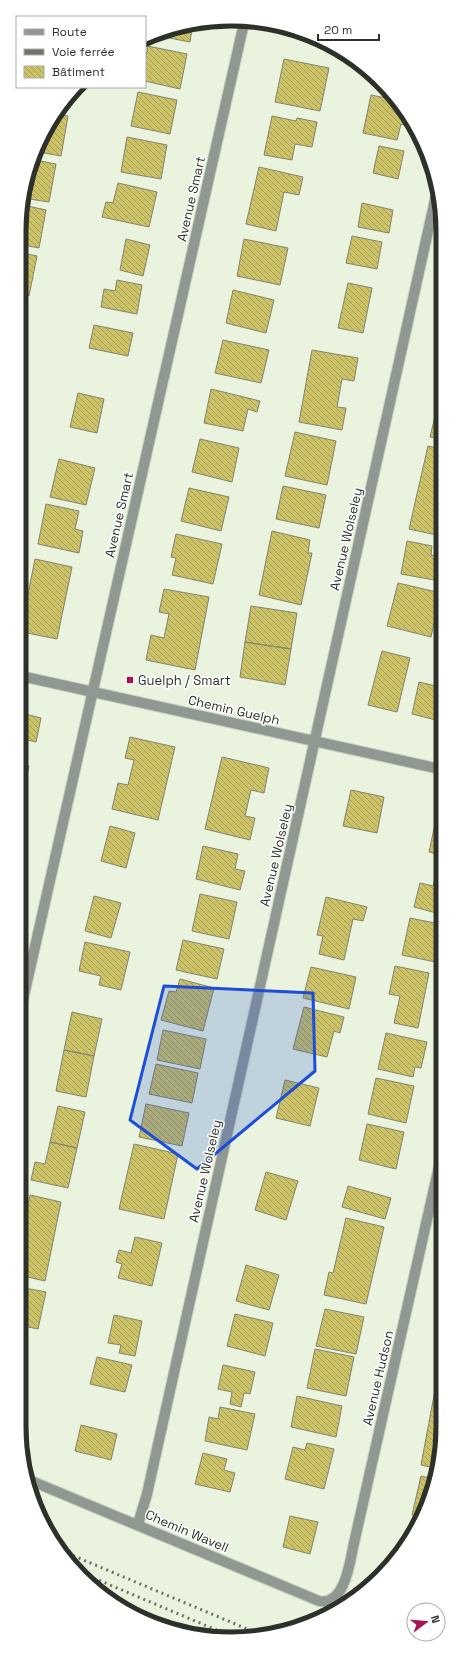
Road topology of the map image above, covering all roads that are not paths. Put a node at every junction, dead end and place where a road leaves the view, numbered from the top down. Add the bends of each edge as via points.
1 (243, 26) edge
2 (434, 207) edge
3 (26, 677) edge
4 (93, 692) junction
5 (315, 741) junction
6 (436, 768) edge
7 (26, 987) edge
8 (436, 1180) edge
9 (34, 1482) edge
10 (138, 1524) junction
11 (335, 1597) joint

1 - 4 street, Avenue Smart
2 - 5 street, Avenue Wolseley
3 - 4 street, Chemin Guelph
4 - 5 street, Chemin Guelph
4 - 7 street, Avenue Smart
5 - 6 street, Chemin Guelph
5 - 10 street, Avenue Wolseley via 147,1494
8 - 11 street, Avenue Hudson via 352,1550 343,1585
9 - 10 street, Chemin Wavell
10 - 11 street, Chemin Wavell via 319,1601

